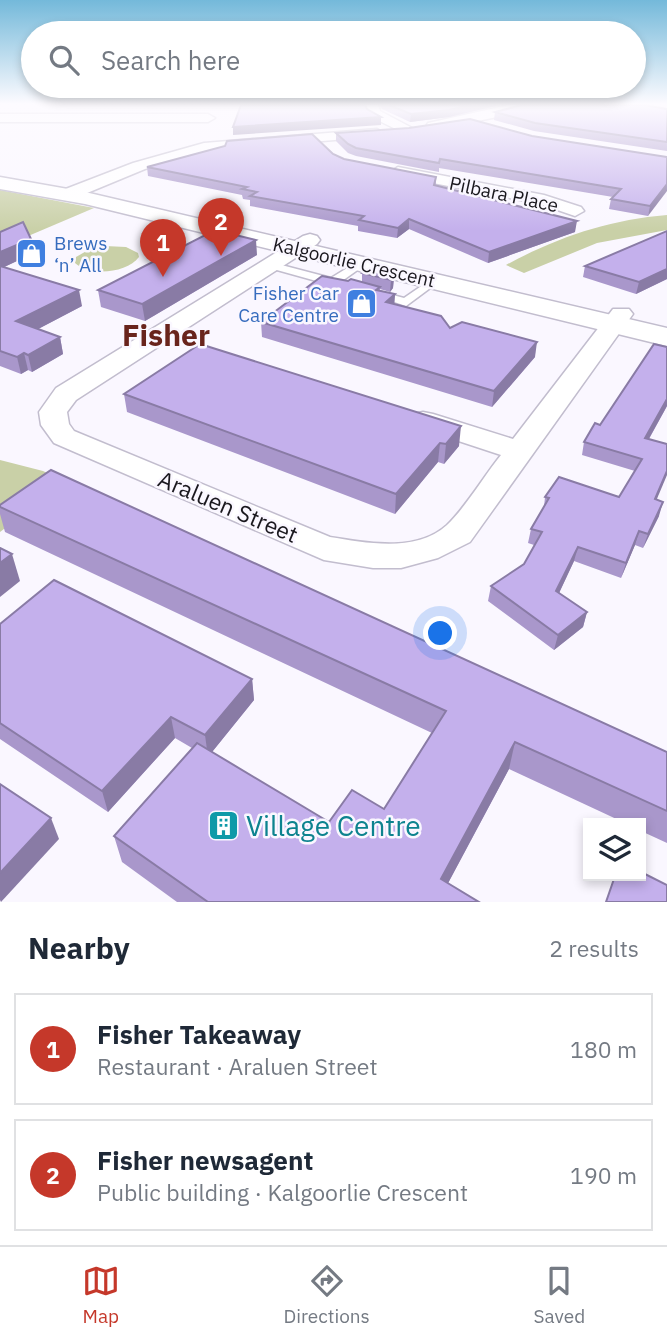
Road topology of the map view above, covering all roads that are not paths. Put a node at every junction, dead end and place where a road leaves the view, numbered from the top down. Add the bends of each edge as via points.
1 (207, 147) edge
2 (327, 147) edge
3 (333, 153) edge
4 (377, 168) edge
5 (0, 175) edge
6 (0, 183) edge
7 (78, 191) junction
8 (575, 211) dead end
9 (303, 244) junction
10 (270, 265) junction
11 (349, 280) junction
12 (617, 319) junction
13 (667, 325) edge
14 (667, 337) edge
15 (401, 413) edge
16 (519, 451) junction

1 - 7 street via 179,153
2 - 3 street
4 - 8 street, Pilbara Place via 544,200
5 - 7 street, Kalgoorlie Crescent
6 - 7 street, Kalgoorlie Crescent
7 - 9 street, Kalgoorlie Crescent
9 - 10 street, Araluen Street
9 - 11 street, Kalgoorlie Crescent
9 - 12 street, Kalgoorlie Crescent
10 - 11 lane
10 - 16 street, Araluen Street via 66,394 52,412 64,437 324,548 373,556 426,550 458,534
11 - 12 street, Kalgoorlie Crescent via 433,281
12 - 13 street, Kalgoorlie Crescent
12 - 14 street, Kalgoorlie Crescent
12 - 16 street, Araluen Street
15 - 16 street

